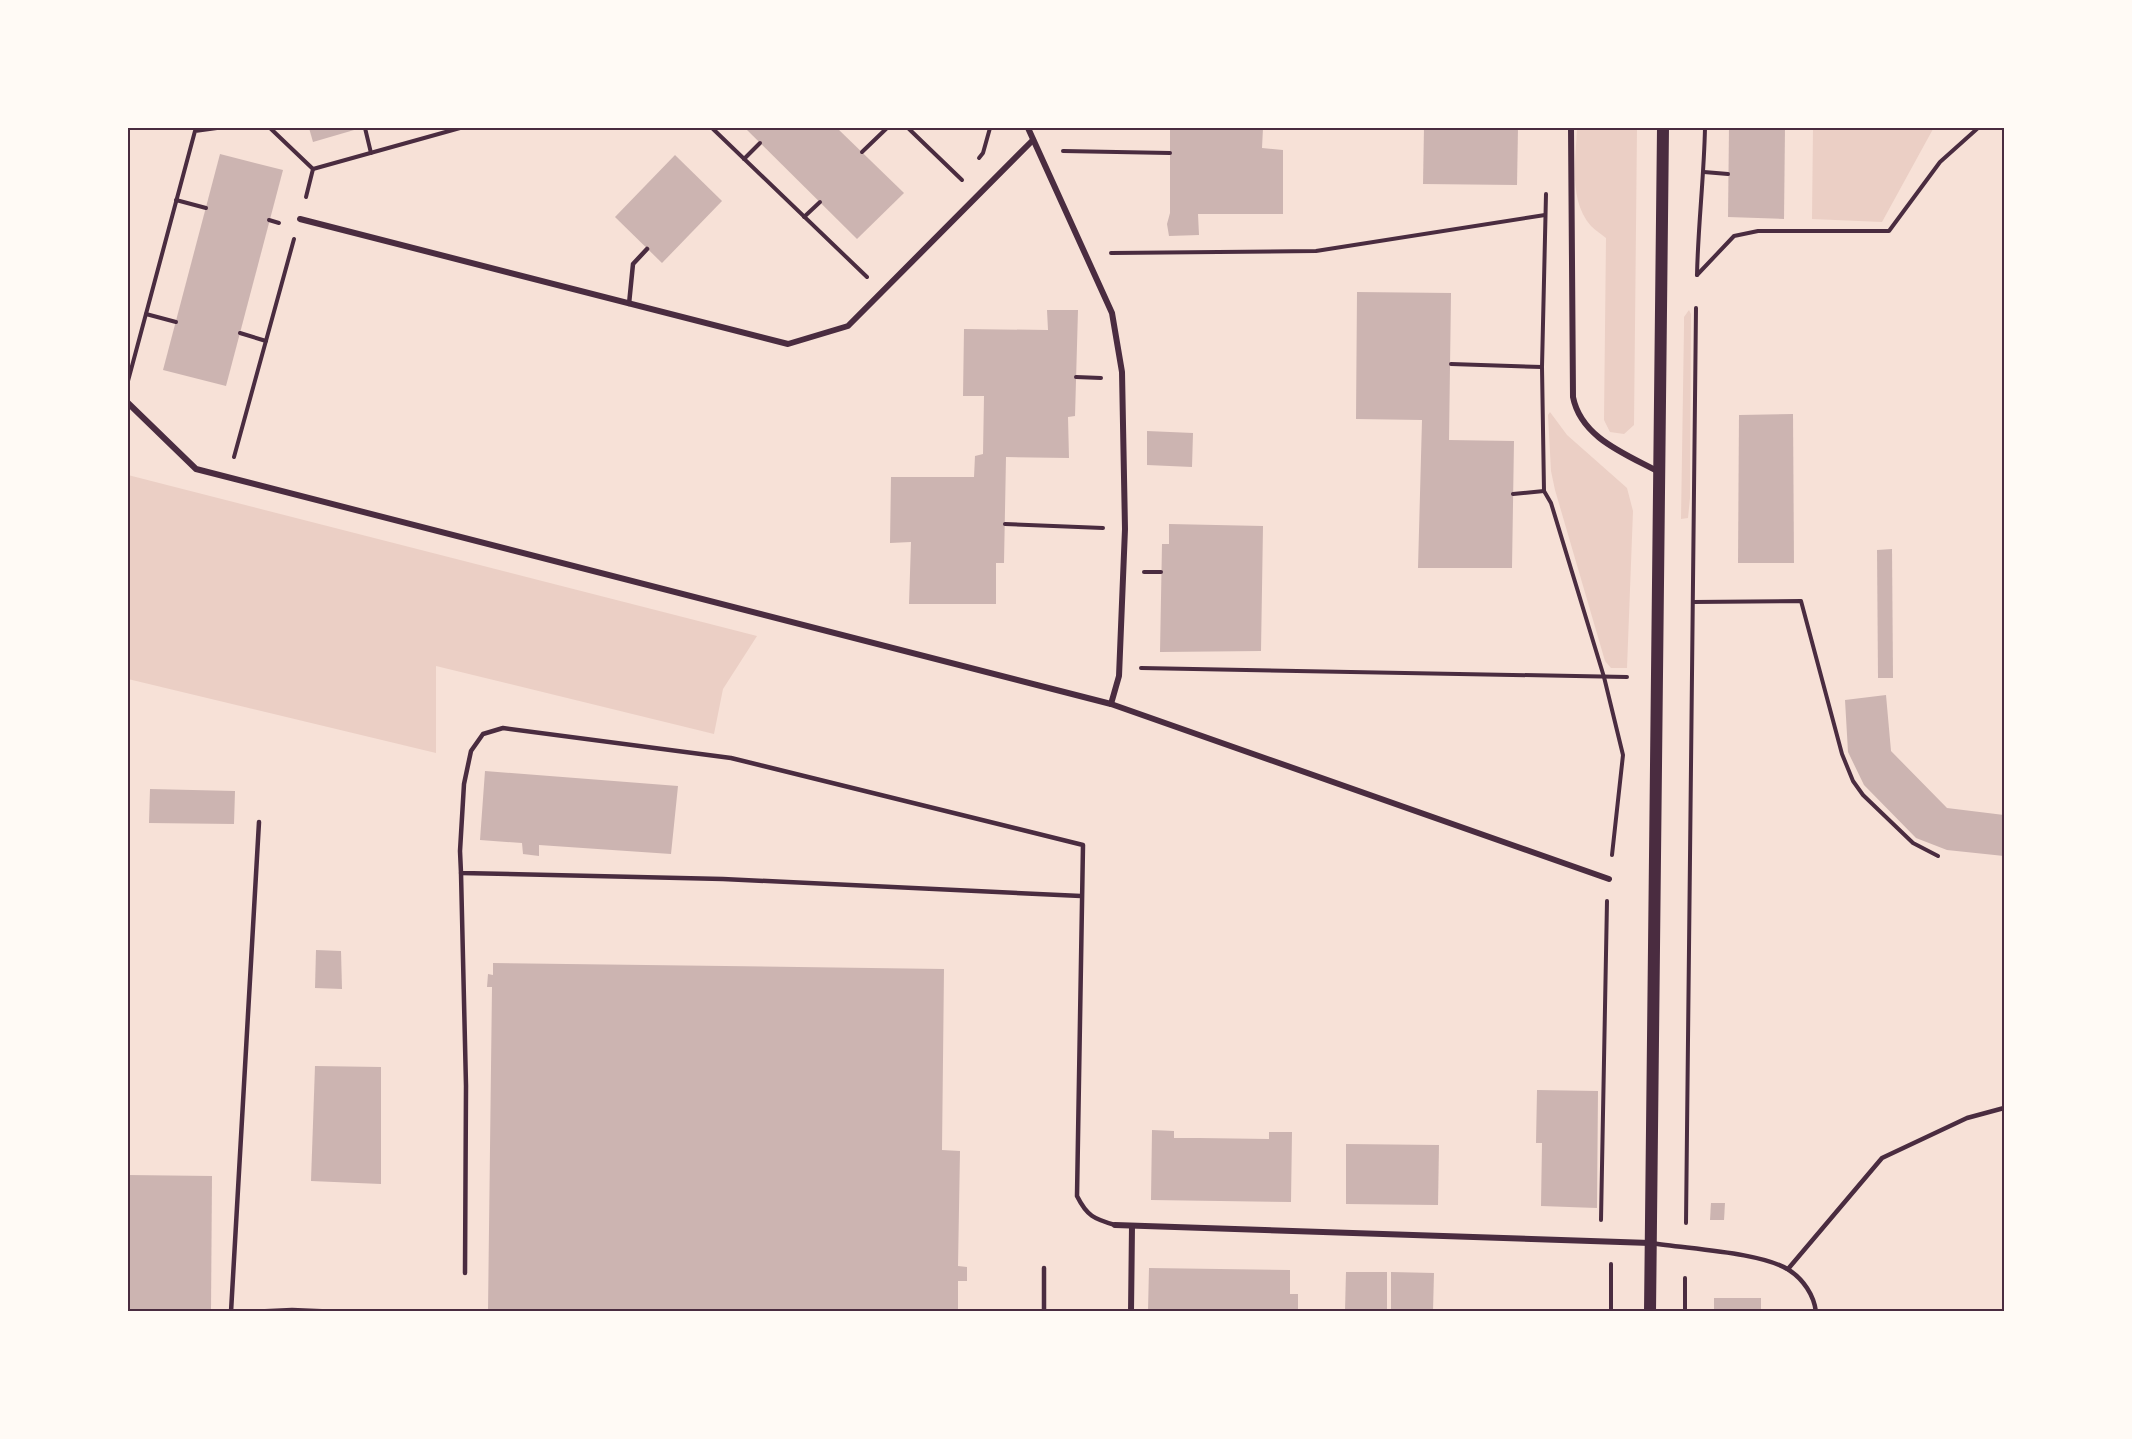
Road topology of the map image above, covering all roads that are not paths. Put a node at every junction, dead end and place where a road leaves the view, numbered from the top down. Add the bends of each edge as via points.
1 (1028, 128) edge
2 (1571, 128) edge
3 (1663, 128) edge
4 (1033, 140) junction
5 (300, 219) road end
6 (647, 249) dead end
7 (629, 304) junction
8 (128, 404) edge
9 (1659, 472) junction
10 (1111, 704) junction
11 (259, 822) dead end
12 (461, 873) junction
13 (1609, 879) road end
14 (1081, 896) junction
15 (2004, 1108) edge
16 (1115, 1225) joint
17 (1132, 1226) junction
18 (1650, 1243) junction
19 (1044, 1268) dead end
20 (1788, 1269) junction
21 (465, 1273) dead end
22 (231, 1311) edge
23 (246, 1311) edge
24 (340, 1311) edge
25 (1044, 1311) edge
26 (1131, 1311) edge
27 (1650, 1311) edge
28 (1816, 1311) edge

1 - 4 street
2 - 9 street via 1575,409 1597,436
3 - 9 main road
4 - 7 street via 848,326 788,344
4 - 10 street via 1112,313 1122,372 1125,529 1119,667
5 - 7 street
6 - 7 lane via 633,264
8 - 10 street via 196,469
9 - 18 main road
10 - 13 street
11 - 22 lane
12 - 14 lane via 723,879
12 - 14 lane via 464,784 471,751 483,734 503,728 731,758 1083,845
12 - 21 lane
14 - 16 lane via 1077,1196 1085,1212
15 - 20 lane via 1967,1119 1882,1158
16 - 17 street
17 - 18 street
17 - 26 street
18 - 20 lane via 1715,1251
18 - 27 main road
19 - 25 lane
20 - 28 lane via 1805,1283
23 - 24 lane

